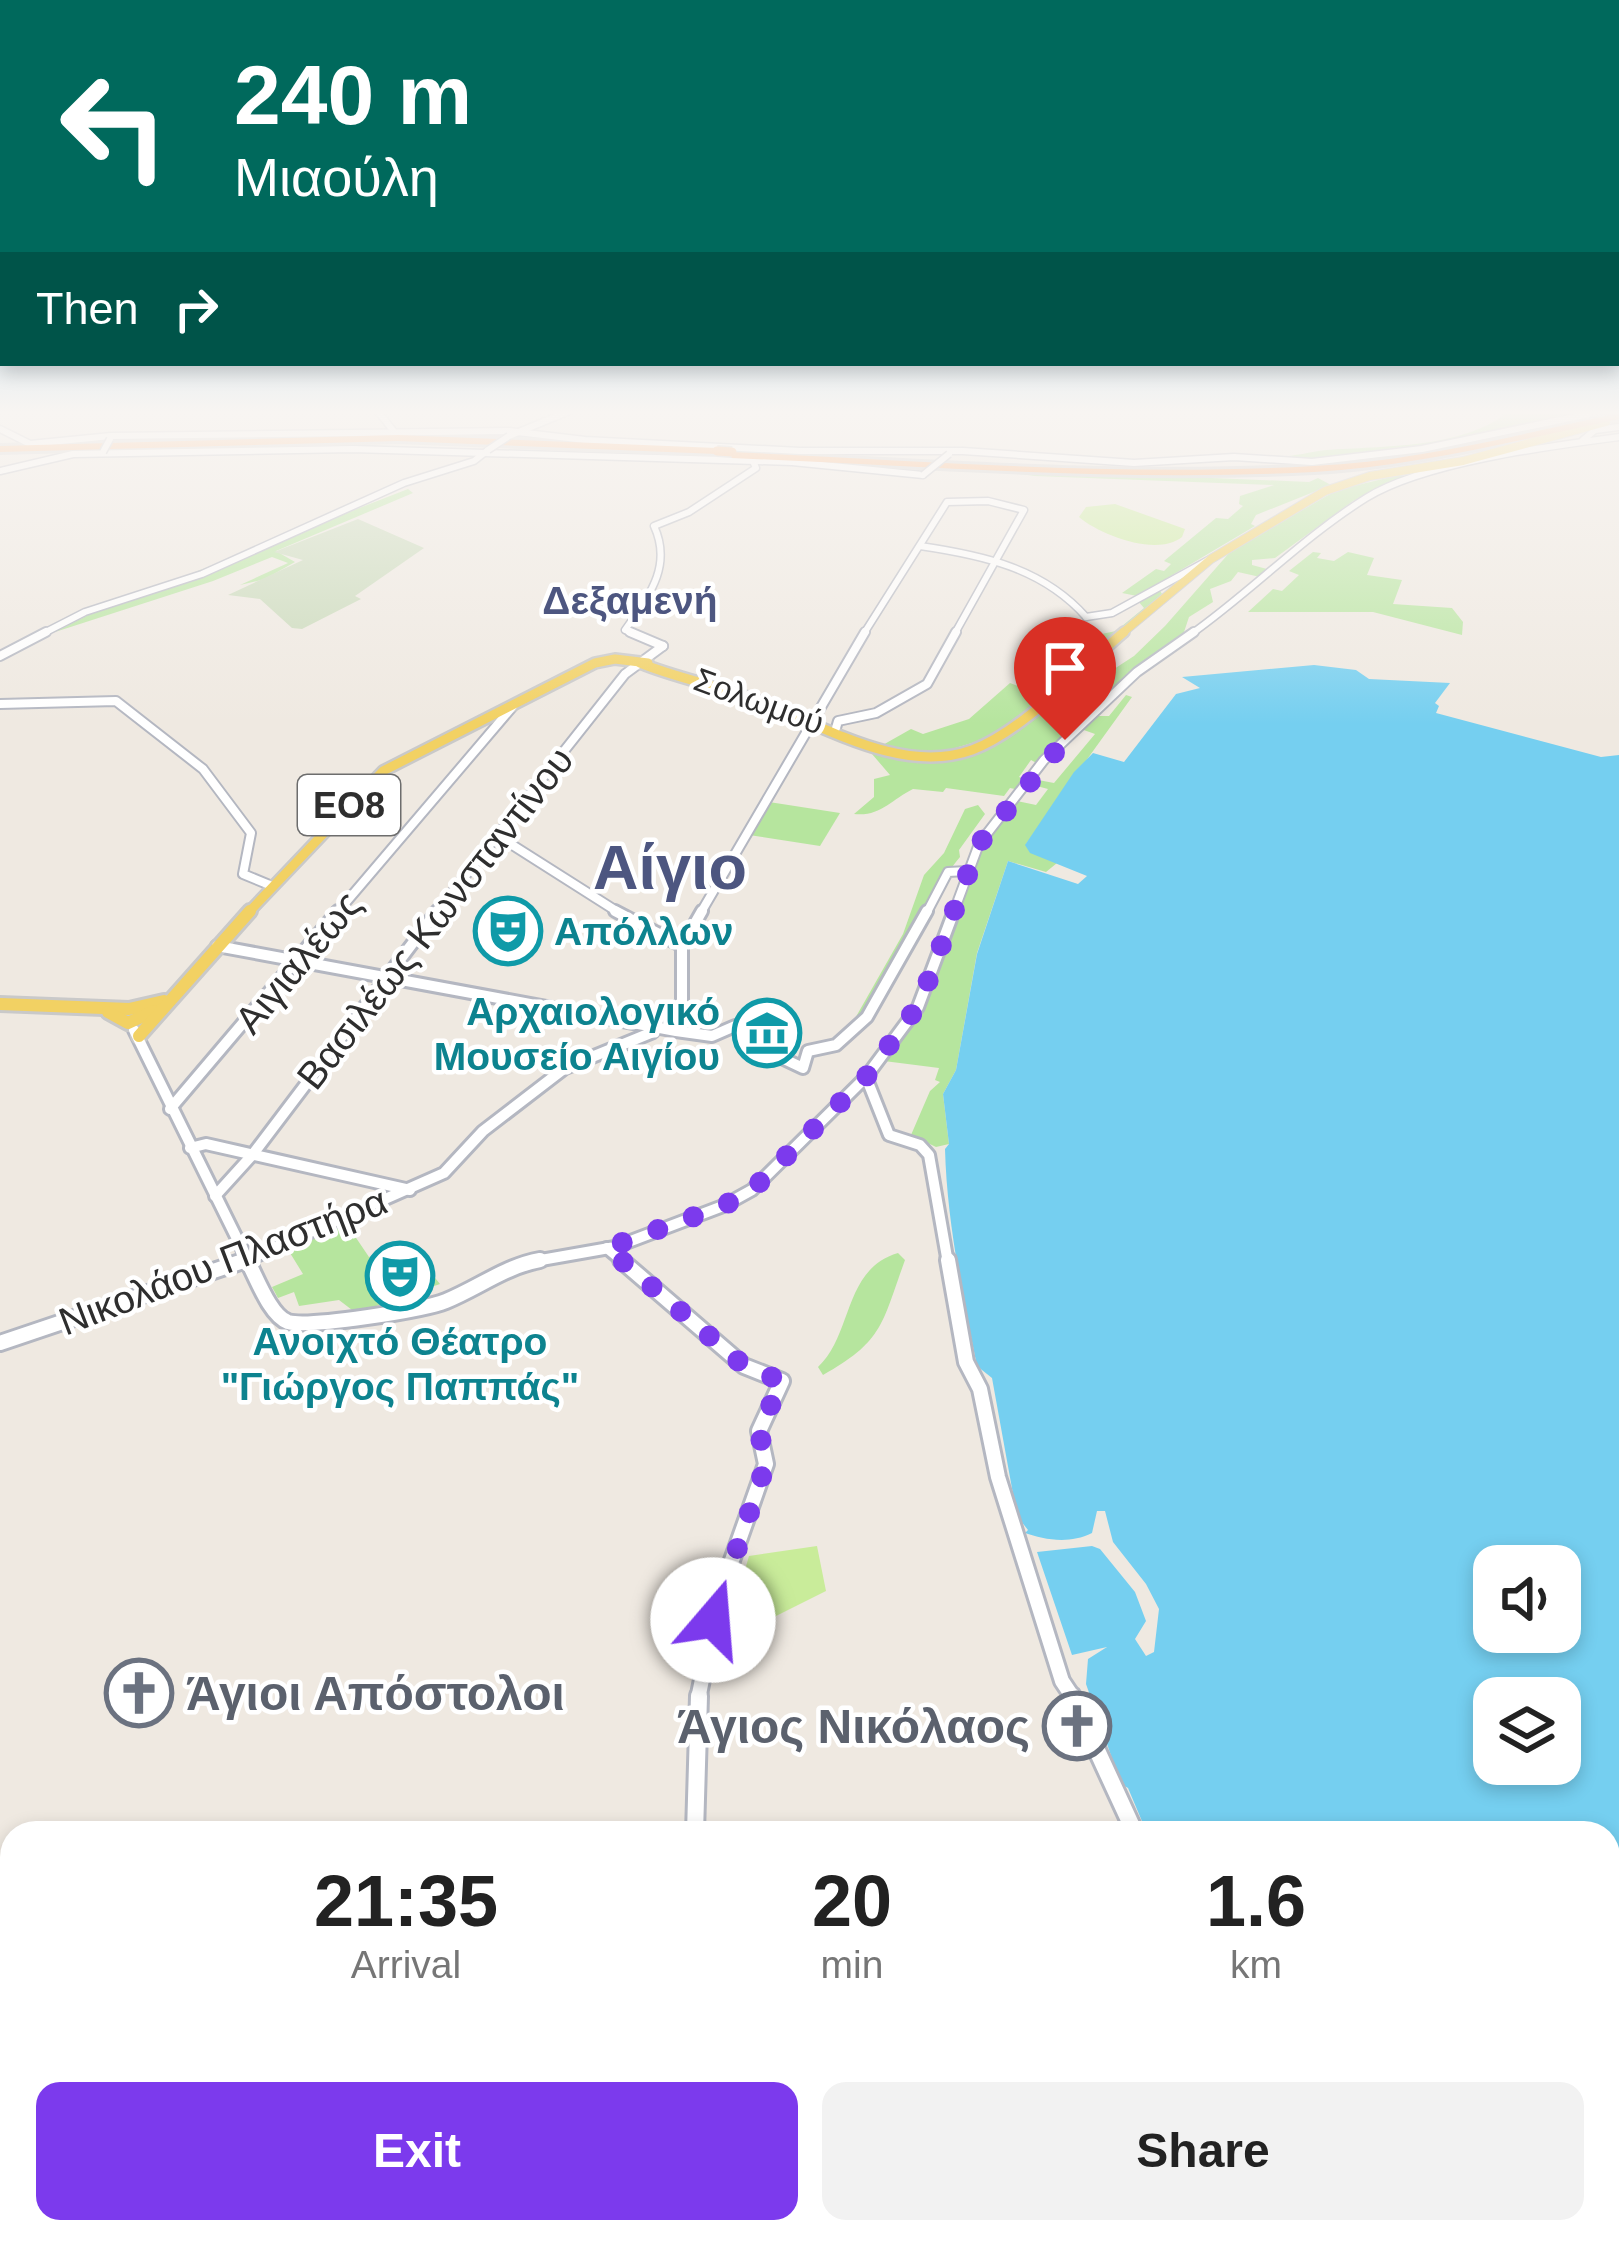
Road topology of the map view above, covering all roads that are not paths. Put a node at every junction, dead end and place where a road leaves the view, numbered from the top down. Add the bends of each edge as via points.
1 (334, 515) edge
2 (682, 515) edge
3 (940, 515) edge
4 (1021, 515) edge
5 (1287, 515) edge
6 (1338, 515) edge
7 (921, 546) junction
8 (1216, 556) junction
9 (994, 563) junction
10 (0, 656) edge
11 (640, 663) junction
12 (515, 703) junction
13 (0, 704) edge
14 (817, 726) junction
15 (495, 834) junction
16 (967, 871) junction
17 (272, 886) junction
18 (217, 946) junction
19 (682, 946) junction
20 (299, 961) junction
21 (387, 977) junction
22 (168, 1000) junction
23 (0, 1004) edge
24 (102, 1008) junction
25 (132, 1025) junction
26 (661, 1027) junction
27 (866, 1077) junction
28 (170, 1109) junction
29 (190, 1148) junction
30 (254, 1154) junction
31 (410, 1190) junction
32 (215, 1196) junction
33 (607, 1248) junction
34 (247, 1260) junction
35 (0, 1343) edge
36 (694, 1821) edge
37 (1130, 1821) edge

1 - 10 street via 202,574 86,612
2 - 11 street, Βασιλέως Κωνσταντίνου via 655,524 659,576 625,630 662,646
3 - 7 street
4 - 9 street
5 - 8 main road, ΕΟ8
6 - 16 street via 1240,600 1137,672 1051,752
7 - 9 street
7 - 14 street
8 - 9 street via 1112,613 1086,617
8 - 14 main road, Σολωμού / ΕΟ8 via 989,743 925,755
9 - 14 street via 927,684 876,713
11 - 12 main road, Σολωμού / ΕΟ8 via 597,662
11 - 14 main road, Σολωμού / ΕΟ8
11 - 15 street, Βασιλέως Κωνσταντίνου
12 - 17 main road, ΕΟ8 via 383,771
12 - 20 street, Αιγιαλέως
13 - 17 street via 116,701 218,785 251,833 243,874
14 - 19 street
15 - 19 street
15 - 21 street, Βασιλέως Κωνσταντίνου
16 - 26 street via 948,872 886,989 839,1044 808,1051 801,1068 735,1027 712,1036
16 - 27 street via 920,1003
17 - 18 main road, ΕΟ8
18 - 20 street
18 - 22 main road, ΕΟ8
19 - 26 street via 684,996 675,1022
20 - 21 street
20 - 28 street, Αιγιαλέως
21 - 26 street
21 - 30 street, Βασιλέως Κωνσταντίνου
22 - 24 main road
22 - 25 main road
22 - 25 main road, ΕΟ8
23 - 24 main road
24 - 25 main road
25 - 28 street
26 - 31 street, Νικολάου Πλαστήρα via 566,1067 483,1131 444,1174
27 - 33 street via 752,1190
27 - 37 street via 889,1135 929,1155 966,1362 980,1389 998,1477 1063,1681
28 - 29 street
29 - 30 street
29 - 32 street
30 - 31 street
30 - 32 street, Βασιλέως Κωνσταντίνου
31 - 34 street, Νικολάου Πλαστήρα
32 - 34 street
33 - 34 street via 524,1262 442,1303 330,1321 284,1320
33 - 36 street via 744,1366 782,1381 759,1431 766,1464 705,1655
34 - 35 street, Νικολάου Πλαστήρα

